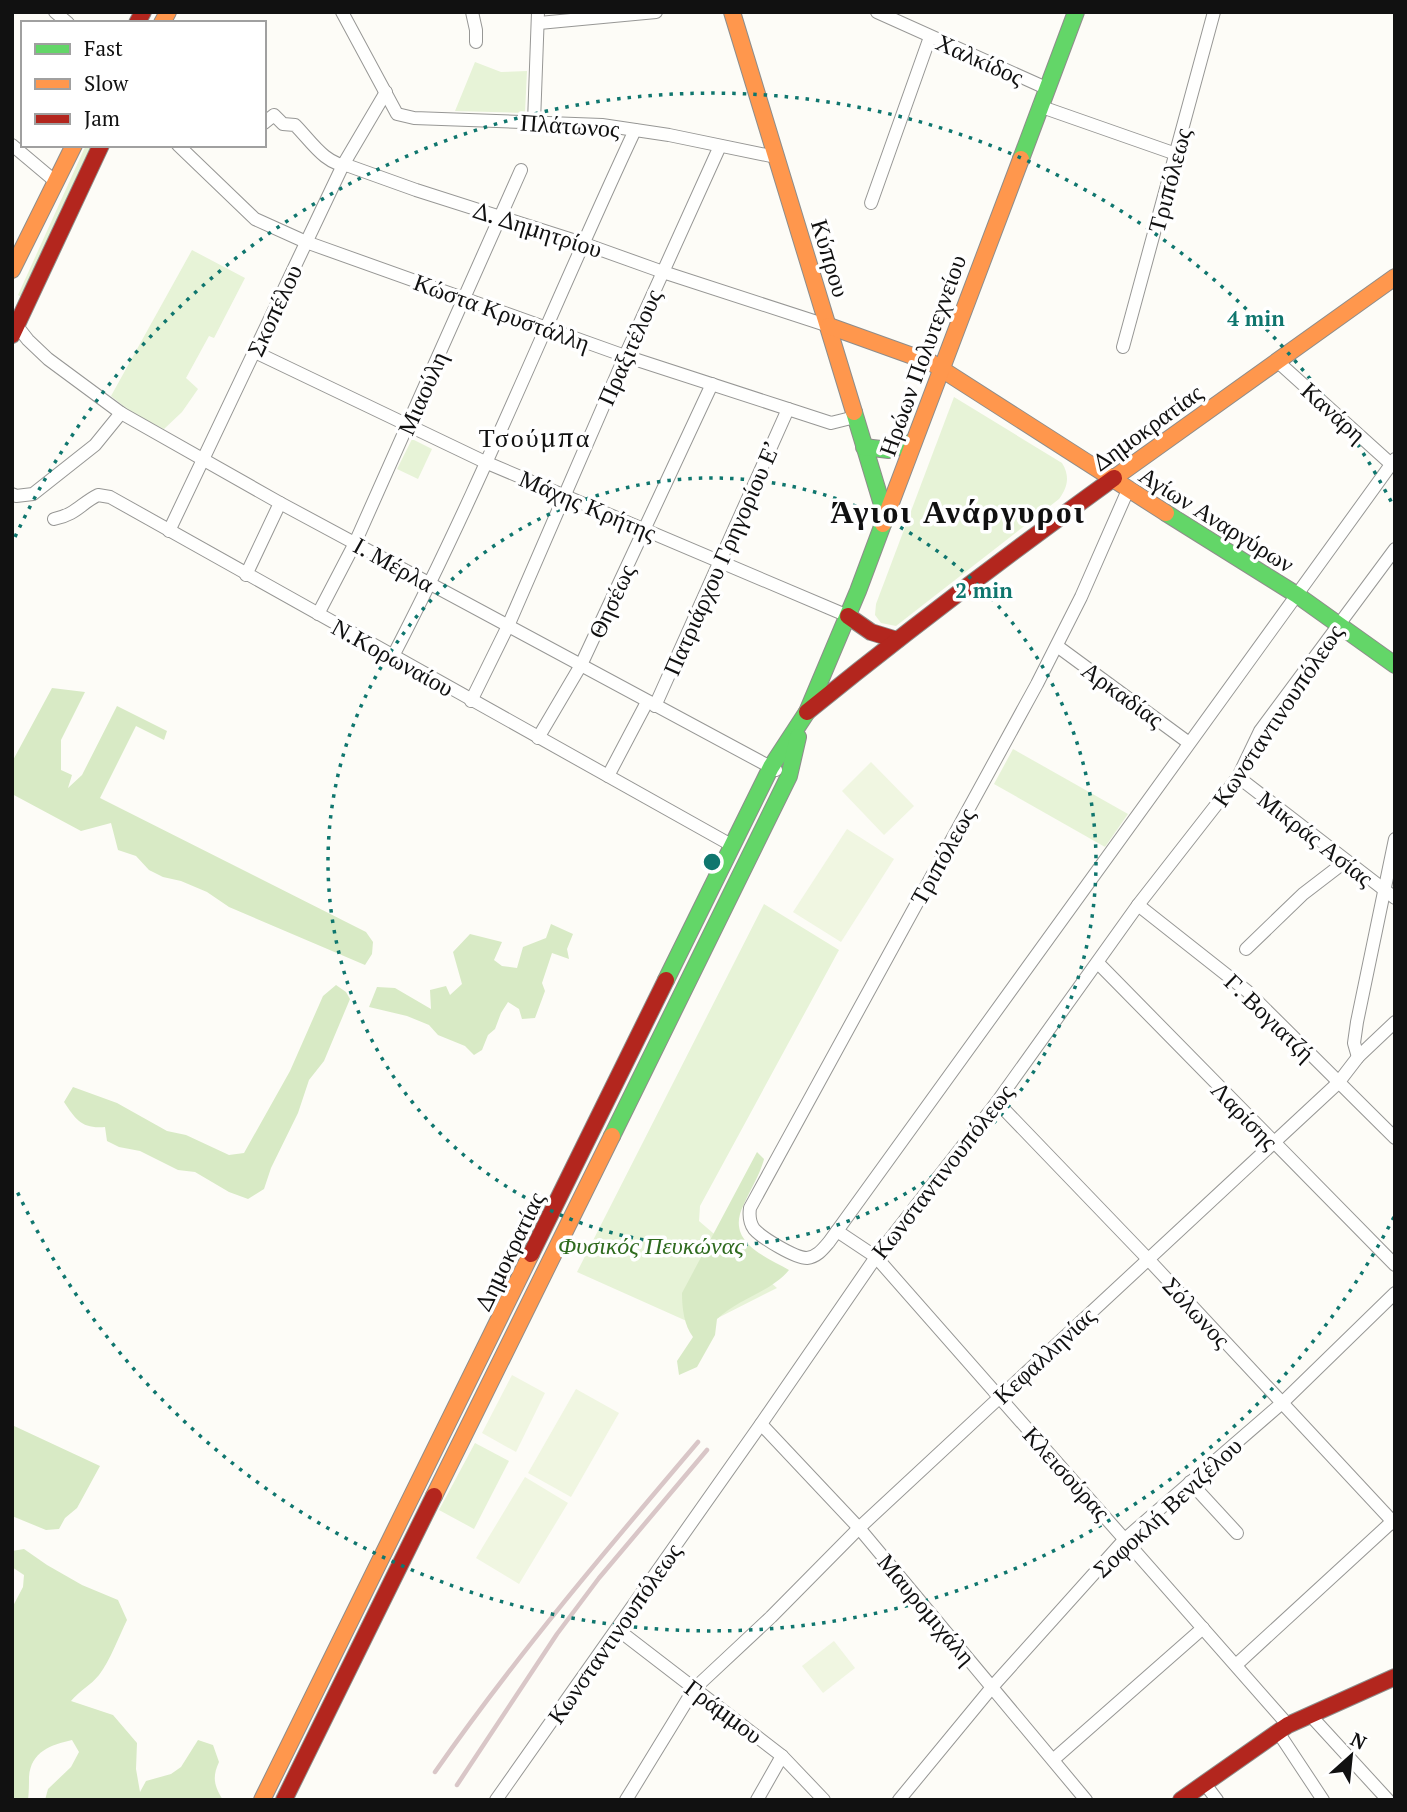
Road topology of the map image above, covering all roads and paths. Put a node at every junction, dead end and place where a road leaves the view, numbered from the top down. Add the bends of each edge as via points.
1 (342, 12) edge
2 (472, 12) edge
3 (656, 12) edge
4 (732, 12) edge
5 (877, 12) edge
6 (1076, 12) edge
7 (1214, 12) edge
8 (894, 16) edge
9 (539, 18) edge
10 (930, 37) junction
11 (476, 42) dead end
12 (384, 87) junction
13 (1046, 88) junction
14 (1039, 106) junction
15 (266, 121) edge
16 (534, 122) junction
17 (635, 130) junction
18 (12, 145) edge
19 (720, 146) junction
20 (73, 147) edge
21 (101, 147) edge
22 (180, 147) edge
23 (1176, 154) junction
24 (776, 157) junction
25 (343, 165) junction
26 (520, 170) dead end
27 (56, 182) junction
28 (871, 203) dead end
29 (500, 217) junction
30 (306, 242) junction
31 (582, 243) junction
32 (12, 270) edge
33 (663, 272) junction
34 (1395, 277) edge
35 (463, 299) junction
36 (828, 326) junction
37 (545, 328) junction
38 (15, 331) edge
39 (1123, 347) dead end
40 (255, 352) junction
41 (625, 356) junction
42 (1277, 361) junction
43 (941, 369) junction
44 (712, 384) junction
45 (788, 410) junction
46 (121, 413) junction
47 (855, 417) junction
48 (408, 425) junction
49 (913, 442) junction
50 (864, 447) junction
51 (203, 460) junction
52 (1393, 461) edge
53 (485, 462) junction
54 (1112, 480) junction
55 (1128, 490) junction
56 (12, 494) edge
57 (564, 496) junction
58 (280, 503) junction
59 (886, 517) junction
60 (54, 519) dead end
61 (645, 529) junction
62 (169, 531) junction
63 (355, 543) junction
64 (1395, 549) edge
65 (722, 561) junction
66 (246, 575) junction
67 (430, 584) junction
68 (1297, 595) junction
69 (318, 614) junction
70 (848, 615) junction
71 (1339, 624) junction
72 (508, 626) junction
73 (897, 640) junction
74 (1057, 646) junction
75 (393, 656) junction
76 (581, 665) junction
77 (1395, 665) edge
78 (471, 701) junction
79 (651, 704) junction
80 (804, 718) junction
81 (538, 738) junction
82 (1189, 743) junction
83 (771, 767) junction
84 (608, 776) junction
85 (789, 776) junction
86 (1238, 777) junction
87 (1395, 839) edge
88 (733, 846) junction
89 (1346, 861) junction
90 (1389, 894) edge
91 (1138, 905) junction
92 (1246, 949) dead end
93 (1098, 963) junction
94 (1395, 1022) edge
95 (1358, 1057) junction
96 (1338, 1083) junction
97 (997, 1102) junction
98 (1395, 1138) edge
99 (1272, 1142) junction
100 (837, 1231) junction
101 (876, 1256) junction
102 (809, 1258) joint
103 (1148, 1259) junction
104 (1395, 1265) edge
105 (1395, 1293) edge
106 (998, 1397) junction
107 (1282, 1403) junction
108 (761, 1424) junction
109 (1191, 1482) junction
110 (1394, 1521) edge
111 (859, 1528) junction
112 (1237, 1533) dead end
113 (1125, 1539) junction
114 (1203, 1628) junction
115 (617, 1629) junction
116 (1236, 1665) junction
117 (1395, 1677) edge
118 (993, 1686) junction
119 (694, 1689) junction
120 (1311, 1716) junction
121 (1283, 1728) junction
122 (782, 1756) junction
123 (1054, 1759) junction
124 (1205, 1784) junction
125 (262, 1800) edge
126 (284, 1800) edge
127 (496, 1800) edge
128 (626, 1800) edge
129 (757, 1800) edge
130 (824, 1800) edge
131 (899, 1800) edge
132 (1086, 1800) edge
133 (1181, 1800) edge
134 (1217, 1800) edge
135 (1323, 1800) edge
136 (1388, 1800) edge

1 - 12 street
2 - 11 street
3 - 9 street
4 - 24 main road, Κύπρου
5 - 8 street, Χαλκίδος
6 - 13 main road, Ηρώων Πολυτεχνείου
7 - 23 street, Τριπόλεως
8 - 10 street, Χαλκίδος
9 - 16 street
10 - 13 street, Χαλκίδος
10 - 28 street
12 - 16 street, Πλάτωνος via 397,114 414,118
12 - 25 street, Σκοπέλου
13 - 14 main road, Ηρώων Πολυτεχνείου
14 - 23 street
14 - 43 main road, Ηρώων Πολυτεχνείου
15 - 25 street, Δ. Δημητρίου via 274,115 282,124 295,125 328,160
16 - 17 street, Πλάτωνος
17 - 19 street, Πλάτωνος
17 - 31 street
18 - 27 street
19 - 24 street, Πλάτωνος
19 - 33 street, Πραξιτέλους
20 - 27 main road
21 - 38 main road
22 - 30 street, Κώστα Κρυστάλλη via 255,219
23 - 39 street, Τριπόλεως
24 - 36 main road, Κύπρου
25 - 29 street, Δ. Δημητρίου
25 - 30 street, Σκοπέλου
26 - 29 street, Μιαούλη
27 - 32 main road
29 - 31 street, Δ. Δημητρίου
29 - 35 street, Μιαούλη
30 - 35 street, Κώστα Κρυστάλλη
30 - 40 street, Σκοπέλου
31 - 33 street, Δ. Δημητρίου
31 - 37 street
33 - 36 street, Δ. Δημητρίου
33 - 41 street, Πραξιτέλους
34 - 42 main road, Δημοκρατίας
35 - 37 street, Κώστα Κρυστάλλη
35 - 48 street, Μιαούλη
36 - 43 main road, Αγίων Αναργύρων via 925,359
36 - 47 main road, Κύπρου
37 - 41 street, Κώστα Κρυστάλλη
37 - 53 street
38 - 46 street, Ι. Μέρλα
40 - 48 street, Μάχης Κρήτης
40 - 51 street, Σκοπέλου
41 - 44 street, Κώστα Κρυστάλλη
41 - 57 street, Πραξιτέλους
42 - 52 street, Κανάρη
42 - 54 main road, Δημοκρατίας
43 - 49 main road, Ηρώων Πολυτεχνείου
43 - 54 main road, Αγίων Αναργύρων
44 - 45 street, Κώστα Κρυστάλλη
44 - 61 street, Θησέως
45 - 47 street, Κώστα Κρυστάλλη via 831,423
45 - 65 street, Πατριάρχου Γρηγορίου Ε’
46 - 51 street, Ι. Μέρλα
46 - 56 street via 95,445 33,494
47 - 50 main road, Κύπρου
48 - 53 street, Μάχης Κρήτης
48 - 63 street, Μιαούλη
49 - 50 main road via 894,450
49 - 59 main road, Ηρώων Πολυτεχνείου
50 - 59 main road, Κύπρου
51 - 58 street, Ι. Μέρλα
51 - 62 street, Σκοπέλου
52 - 68 street, Κωνσταντινουπόλεως
53 - 57 street, Μάχης Κρήτης
53 - 67 street
54 - 55 main road, Αγίων Αναργύρων
54 - 73 main road, Δημοκρατίας
55 - 68 main road, Αγίων Αναργύρων
55 - 74 street, Τριπόλεως
57 - 61 street, Μάχης Κρήτης
57 - 72 street, Πραξιτέλους
58 - 63 street, Ι. Μέρλα
58 - 66 street
59 - 70 main road, Ηρώων Πολυτεχνείου
60 - 62 street, Ν.Κορωναίου via 103,495
61 - 65 street, Μάχης Κρήτης
61 - 76 street, Θησέως
62 - 66 street, Ν.Κορωναίου
63 - 67 street, Ι. Μέρλα
63 - 69 street, Μιαούλη
64 - 71 street, Κωνσταντινουπόλεως
65 - 70 street, Μάχης Κρήτης
65 - 79 street, Πατριάρχου Γρηγορίου Ε’
66 - 69 street, Ν.Κορωναίου
67 - 72 street, Ι. Μέρλα
67 - 75 street
68 - 71 main road, Αγίων Αναργύρων
68 - 82 street, Κωνσταντινουπόλεως
69 - 75 street, Ν.Κορωναίου
70 - 73 main road via 880,638
70 - 80 main road, Ηρώων Πολυτεχνείου
71 - 77 main road, Αγίων Αναργύρων
71 - 86 street, Κωνσταντινουπόλεως via 1260,731
72 - 76 street, Ι. Μέρλα
72 - 78 street, Πραξιτέλους
73 - 80 main road, Δημοκρατίας
74 - 82 street, Αρκαδίας
74 - 102 street, Τριπόλεως via 750,1208 755,1230 793,1255
75 - 78 street, Ν.Κορωναίου
76 - 79 street, Ι. Μέρλα
76 - 81 street, Θησέως
78 - 81 street, Ν.Κορωναίου
79 - 83 street, Ι. Μέρλα
79 - 84 street, Πατριάρχου Γρηγορίου Ε’
80 - 83 main road, Δημοκρατίας
80 - 85 main road, Δημοκρατίας
81 - 84 street, Ν.Κορωναίου
82 - 100 street, Κωνσταντινουπόλεως
83 - 85 street, Ι. Μέρλα
83 - 88 main road, Δημοκρατίας
84 - 88 street, Ν.Κορωναίου
85 - 126 main road, Δημοκρατίας
86 - 89 street, Μικράς Ασίας
86 - 91 street, Κωνσταντινουπόλεως
87 - 90 street
88 - 125 main road, Δημοκρατίας
89 - 90 street, Μικράς Ασίας
89 - 92 street via 1303,894
90 - 95 street via 1357,1021 1354,1043
91 - 93 street, Κωνσταντινουπόλεως
91 - 96 street, Γ. Βογιατζή via 1247,991
93 - 97 street, Κωνσταντινουπόλεως
93 - 99 street, Λαρίσης
94 - 95 street, Κεφαλληνίας
95 - 96 street, Κεφαλληνίας
96 - 98 street, Γ. Βογιατζή
96 - 99 street, Κεφαλληνίας
97 - 101 street, Κωνσταντινουπόλεως
97 - 103 street, Σόλωνος
99 - 103 street, Κεφαλληνίας
99 - 104 street, Λαρίσης
100 - 101 street, Κλεισούρας
100 - 102 street, Κωνσταντινουπόλεως via 821,1252
101 - 106 street, Κλεισούρας
101 - 108 street, Κωνσταντινουπόλεως
103 - 106 street, Κεφαλληνίας
103 - 107 street, Σόλωνος
105 - 107 street, Σοφοκλή Βενιζέλου
106 - 111 street, Κεφαλληνίας
106 - 113 street, Κλεισούρας
107 - 109 street, Σοφοκλή Βενιζέλου
107 - 110 street, Σόλωνος
108 - 111 street, Μαυρομιχάλη
108 - 115 street, Κωνσταντινουπόλεως
109 - 112 street
109 - 113 street, Σοφοκλή Βενιζέλου
110 - 116 street
111 - 118 street, Μαυρομιχάλη
111 - 119 street, Κεφαλληνίας
113 - 114 street, Κλεισούρας
113 - 118 street, Σοφοκλή Βενιζέλου
114 - 116 street, Κλεισούρας
114 - 123 street
115 - 119 street, Γράμμου
115 - 127 street, Κωνσταντινουπόλεως
116 - 121 street, Κλεισούρας
117 - 120 main road
118 - 123 street, Μαυρομιχάλη
118 - 131 street, Σοφοκλή Βενιζέλου
119 - 122 street, Γράμμου
119 - 128 street, Κεφαλληνίας
120 - 121 main road
120 - 136 street
121 - 124 main road
121 - 135 street, Κλεισούρας
122 - 129 street
122 - 130 street, Γράμμου
123 - 132 street, Μαυρομιχάλη
124 - 133 main road
124 - 134 street

